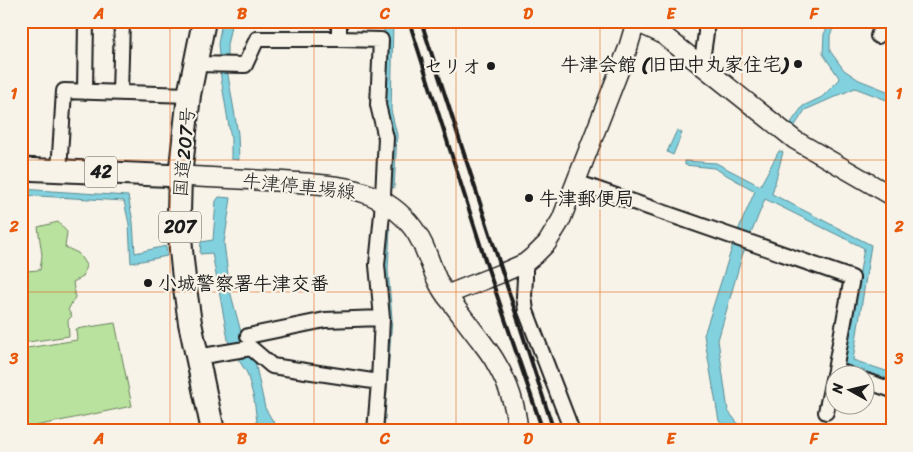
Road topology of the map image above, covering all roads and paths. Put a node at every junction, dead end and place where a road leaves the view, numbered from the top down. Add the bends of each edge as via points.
1 (86, 21) edge
2 (122, 21) edge
3 (204, 21) edge
4 (339, 21) edge
5 (706, 21) edge
6 (884, 21) edge
7 (636, 22) edge
8 (878, 36) dead end
9 (339, 39) junction
10 (195, 64) junction
11 (701, 67) junction
12 (85, 92) junction
13 (120, 93) junction
14 (189, 95) junction
15 (21, 169) edge
16 (59, 171) junction
17 (180, 176) junction
18 (576, 182) junction
19 (892, 196) edge
20 (382, 200) junction
21 (524, 263) junction
22 (446, 295) junction
23 (382, 318) junction
24 (249, 342) junction
25 (197, 357) junction
26 (842, 364) edge
27 (379, 382) junction
28 (876, 384) edge
29 (892, 390) edge
30 (213, 431) edge
31 (375, 431) edge
32 (518, 431) edge
33 (572, 431) edge

1 - 12 street
2 - 13 street
3 - 10 highway, 国道207号 / 207
4 - 9 street
5 - 11 street
6 - 8 street
7 - 11 street via 662,34
7 - 18 street
9 - 10 street via 257,39 245,65
9 - 20 street via 381,40 378,105 386,138
10 - 14 highway, 国道207号 / 207
11 - 19 street via 795,140
12 - 13 street
12 - 16 street via 64,91
13 - 14 street
14 - 17 highway, 国道207号 / 207
15 - 16 main road, 42
16 - 17 main road, 42
17 - 20 main road, 牛津停車場線 via 341,187
17 - 25 highway, 国道207号 / 207 via 183,269
18 - 21 street via 554,233
18 - 26 street via 852,278
20 - 22 main road, 牛津停車場線 via 405,218 423,242 437,282
20 - 23 street via 377,265
21 - 22 street
21 - 33 street via 526,311
22 - 32 main road, 牛津停車場線 via 496,361 509,389
23 - 24 street via 325,320
23 - 27 street
24 - 25 street via 231,352
24 - 27 street via 272,366
25 - 30 highway, 国道207号 / 207
27 - 31 street
28 - 29 street

